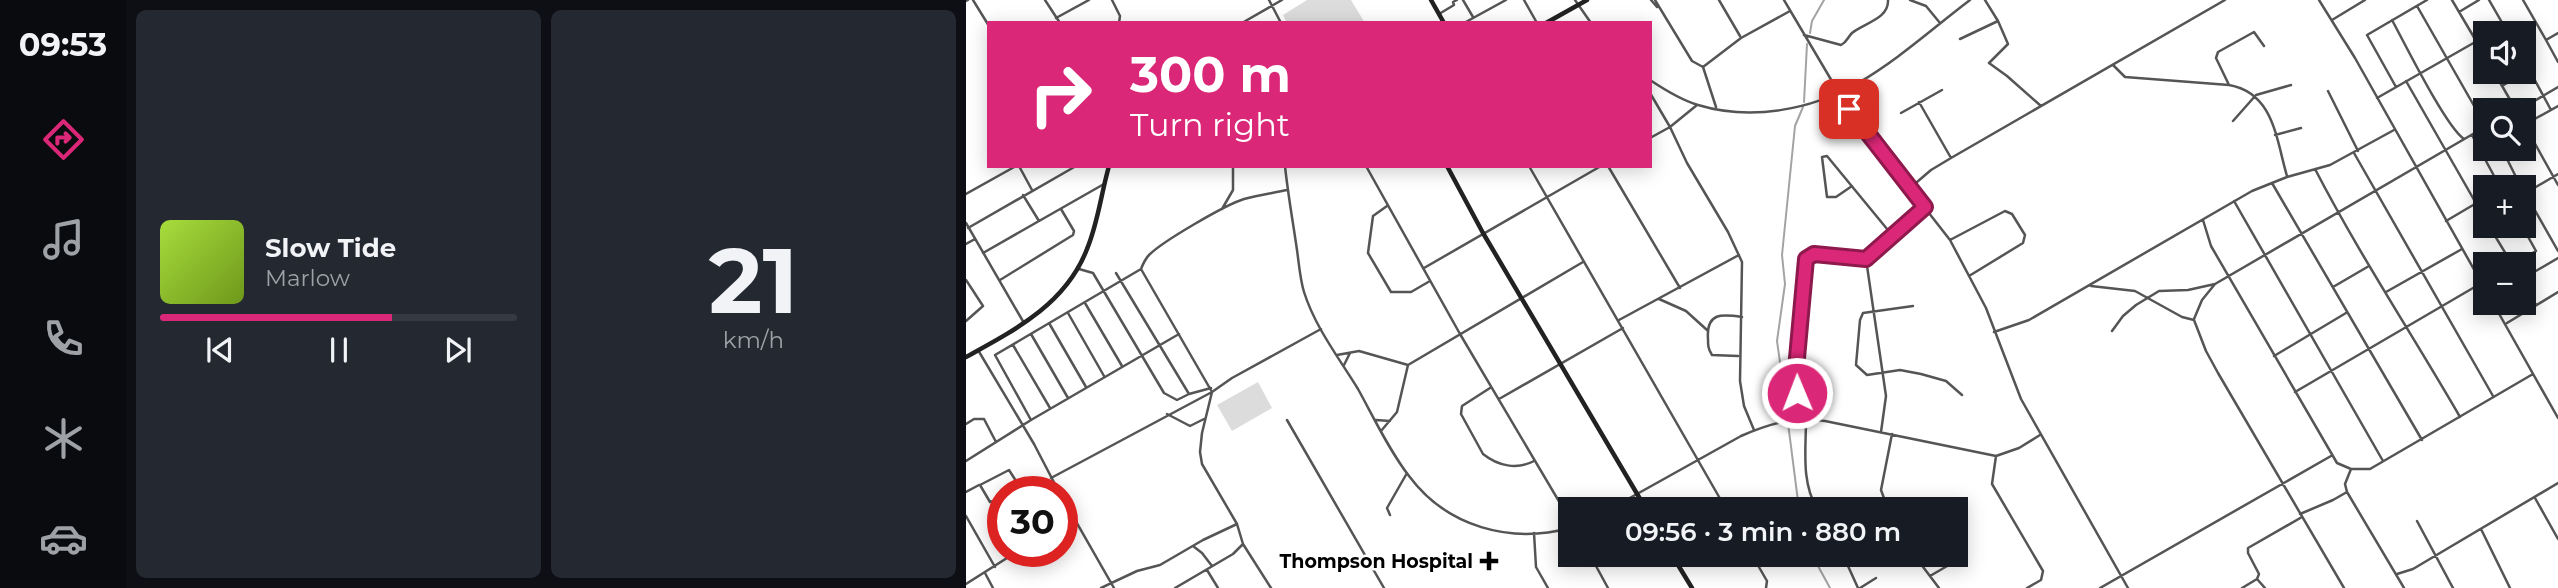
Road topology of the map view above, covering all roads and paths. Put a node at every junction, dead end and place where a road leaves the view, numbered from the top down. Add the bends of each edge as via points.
1 (973, 0) edge
2 (1045, 0) edge
3 (1088, 0) edge
4 (1112, 0) edge
5 (1269, 0) edge
6 (1282, 0) edge
7 (1431, 0) edge
8 (1457, 0) edge
9 (1464, 0) edge
10 (1506, 0) edge
11 (1524, 0) edge
12 (1587, 0) edge
13 (1653, 0) edge
14 (1719, 0) edge
15 (1784, 0) edge
16 (1888, 0) edge
17 (1910, 0) edge
18 (1970, 0) edge
19 (1985, 0) edge
20 (2225, 0) edge
21 (2319, 0) edge
22 (2365, 0) edge
23 (2427, 0) edge
24 (2452, 0) edge
25 (2479, 0) edge
26 (2488, 0) edge
27 (2523, 0) edge
28 (1577, 3) edge
29 (1272, 6) junction
30 (2417, 6) junction
31 (1790, 11) junction
32 (2459, 12) junction
33 (1439, 15) junction
34 (1473, 17) junction
35 (1056, 18) junction
36 (2332, 20) junction
37 (2392, 20) junction
38 (1058, 21) edge
39 (1119, 21) edge
40 (1246, 21) edge
41 (1281, 21) edge
42 (1443, 21) edge
43 (1467, 21) edge
44 (1536, 21) edge
45 (1549, 21) edge
46 (1590, 21) edge
47 (1998, 21) junction
48 (2501, 21) edge
49 (987, 23) edge
50 (1940, 23) junction
51 (2558, 33) edge
52 (1804, 35) junction
53 (2473, 35) edge
54 (1741, 38) junction
55 (1960, 39) dead end
56 (2546, 40) junction
57 (2473, 43) edge
58 (2264, 46) dead end
59 (2447, 58) junction
60 (2558, 62) edge
61 (2113, 65) junction
62 (1703, 67) junction
63 (2421, 73) junction
64 (1652, 81) edge
65 (2406, 81) junction
66 (2536, 83) edge
67 (2505, 84) edge
68 (2230, 85) junction
69 (2291, 85) dead end
70 (2502, 86) joint
71 (2396, 87) junction
72 (2558, 87) edge
73 (1942, 90) dead end
74 (2328, 91) dead end
75 (2256, 95) junction
76 (1652, 96) edge
77 (2543, 96) junction
78 (2377, 98) junction
79 (2510, 98) edge
80 (2536, 100) edge
81 (1919, 102) junction
82 (1697, 105) junction
83 (2473, 105) edge
84 (2041, 106) junction
85 (2558, 106) edge
86 (1717, 108) junction
87 (2552, 110) junction
88 (1901, 113) dead end
89 (2536, 118) edge
90 (2234, 121) dead end
91 (1670, 127) junction
92 (2301, 128) dead end
93 (2394, 130) junction
94 (2275, 135) junction
95 (2472, 135) joint
96 (1652, 137) edge
97 (2464, 139) junction
98 (2536, 146) edge
99 (2446, 151) junction
100 (2356, 152) junction
101 (1951, 158) junction
102 (2415, 167) junction
103 (1013, 168) edge
104 (1018, 168) edge
105 (1072, 168) edge
106 (1108, 168) edge
107 (1233, 168) edge
108 (1285, 168) edge
109 (1367, 168) edge
110 (1448, 168) edge
111 (1530, 168) edge
112 (1597, 168) edge
113 (1609, 168) edge
114 (2315, 169) junction
115 (2558, 174) edge
116 (2494, 175) edge
117 (2287, 177) junction
118 (2553, 177) junction
119 (2272, 183) junction
120 (1104, 184) junction
121 (2558, 184) edge
122 (2536, 185) edge
123 (1852, 186) junction
124 (1910, 188) junction
125 (1032, 190) junction
126 (1287, 190) junction
127 (2375, 192) junction
128 (966, 194) edge
129 (1023, 195) junction
130 (1546, 197) junction
131 (2473, 199) edge
132 (2234, 201) junction
133 (1387, 206) junction
134 (2473, 206) edge
135 (1925, 207) junction
136 (1061, 209) junction
137 (1222, 210) junction
138 (2338, 213) junction
139 (2536, 213) edge
140 (2203, 220) junction
141 (1039, 221) junction
142 (2446, 221) junction
143 (967, 225) edge
144 (1483, 233) junction
145 (2302, 234) junction
146 (1892, 235) junction
147 (975, 239) junction
148 (1950, 240) junction
149 (966, 244) edge
150 (2462, 249) junction
151 (2558, 251) edge
152 (983, 253) junction
153 (1740, 255) junction
154 (2265, 256) junction
155 (2558, 258) edge
156 (1866, 259) junction
157 (1583, 262) junction
158 (2370, 266) junction
159 (2473, 266) edge
160 (1424, 268) junction
161 (1077, 269) junction
162 (1141, 269) junction
163 (2421, 271) junction
164 (2536, 271) edge
165 (1116, 273) dead end
166 (2228, 275) junction
167 (1969, 276) junction
168 (966, 280) edge
169 (1000, 280) junction
170 (1431, 280) junction
171 (1121, 281) junction
172 (2215, 284) junction
173 (2091, 286) junction
174 (2333, 287) junction
175 (1679, 288) junction
176 (2473, 288) edge
177 (1103, 292) junction
178 (2386, 292) junction
179 (2558, 292) edge
180 (1523, 298) junction
181 (2146, 298) junction
182 (1659, 299) junction
183 (1085, 303) junction
184 (1913, 306) dead end
185 (2441, 306) junction
186 (2536, 306) edge
187 (1874, 311) junction
188 (2347, 312) junction
189 (1068, 313) junction
190 (2500, 315) edge
191 (2521, 315) edge
192 (1742, 317) junction
193 (1619, 320) junction
194 (2194, 320) junction
195 (966, 321) edge
196 (1024, 323) junction
197 (1049, 323) junction
198 (2506, 324) junction
199 (2407, 325) junction
200 (1623, 328) junction
201 (1321, 330) junction
202 (1707, 330) junction
203 (2112, 331) dead end
204 (1994, 332) junction
205 (1031, 334) junction
206 (1179, 334) junction
207 (1460, 334) junction
208 (2311, 335) junction
209 (1013, 345) junction
210 (1159, 346) junction
211 (2368, 348) junction
212 (978, 350) junction
213 (1350, 353) junction
214 (1337, 355) junction
215 (1141, 356) junction
216 (1738, 356) junction
217 (2274, 356) junction
218 (966, 357) edge
219 (1561, 363) junction
220 (1344, 365) junction
221 (1408, 365) junction
222 (1122, 366) junction
223 (2330, 370) junction
224 (1882, 374) junction
225 (2533, 374) junction
226 (1104, 376) junction
227 (1086, 387) junction
228 (1492, 387) junction
229 (1211, 390) junction
230 (2295, 392) junction
231 (1189, 394) junction
232 (1962, 395) dead end
233 (2493, 397) junction
234 (1068, 398) junction
235 (1499, 399) junction
236 (1050, 408) junction
237 (1167, 414) junction
238 (2460, 417) junction
239 (2558, 417) edge
240 (1798, 418) junction
241 (1205, 419) junction
242 (1806, 419) junction
243 (1031, 420) junction
244 (1287, 420) dead end
245 (1375, 420) junction
246 (1390, 421) junction
247 (966, 424) edge
248 (1023, 426) junction
249 (1754, 430) junction
250 (1381, 431) junction
251 (1881, 432) junction
252 (1892, 434) junction
253 (2040, 435) junction
254 (2422, 440) junction
255 (996, 442) junction
256 (1996, 456) junction
257 (2331, 456) junction
258 (1698, 460) junction
259 (966, 461) edge
260 (1534, 461) junction
261 (2383, 461) junction
262 (2351, 470) junction
263 (1407, 473) junction
264 (997, 476) edge
265 (1013, 476) edge
266 (1050, 476) edge
267 (1055, 476) edge
268 (987, 481) edge
269 (2558, 483) edge
270 (2282, 484) junction
271 (980, 485) junction
272 (966, 492) edge
273 (2347, 492) junction
274 (1637, 494) junction
275 (987, 497) edge
276 (1632, 497) edge
277 (1639, 497) edge
278 (1719, 497) edge
279 (1812, 497) edge
280 (1884, 497) edge
281 (2535, 498) junction
282 (1558, 500) edge
283 (1390, 515) dead end
284 (2301, 515) junction
285 (966, 516) edge
286 (2417, 521) dead end
287 (1078, 524) edge
288 (1237, 524) junction
289 (2481, 529) junction
290 (1558, 531) edge
291 (1534, 533) junction
292 (2558, 539) edge
293 (1243, 544) junction
294 (1193, 546) junction
295 (987, 553) edge
296 (2434, 554) junction
297 (1212, 566) junction
298 (995, 567) edge
299 (1597, 567) edge
300 (1679, 567) edge
301 (1759, 567) edge
302 (1849, 567) edge
303 (1923, 567) edge
304 (1945, 567) edge
305 (1207, 569) junction
306 (985, 573) junction
307 (2397, 573) junction
308 (1930, 576) junction
309 (2122, 576) junction
310 (1876, 578) dead end
311 (2257, 579) junction
312 (1111, 582) junction
313 (966, 584) edge
314 (1183, 586) edge
315 (993, 588) edge
316 (1101, 588) edge
317 (1114, 588) edge
318 (1175, 588) edge
319 (1219, 588) edge
320 (1271, 588) edge
321 (1384, 588) edge
322 (1548, 588) edge
323 (1608, 588) edge
324 (1692, 588) edge
325 (1766, 588) edge
326 (1859, 588) edge
327 (1939, 588) edge
328 (2027, 588) edge
329 (2100, 588) edge
330 (2128, 588) edge
331 (2242, 588) edge
332 (2265, 588) edge
333 (2344, 588) edge
334 (2404, 588) edge
335 (2453, 588) edge
336 (2510, 588) edge

1 - 49 street
2 - 35 street
3 - 35 street
4 - 39 street
5 - 29 street
6 - 29 street
7 - 33 street
8 - 33 street
9 - 34 street
10 - 34 street
11 - 44 street
12 - 28 street
13 - 62 street via 1692,61
14 - 54 street
15 - 31 street
16 - 52 street via 1882,15 1841,45
17 - 50 street via 1926,6
18 - 50 street
19 - 47 street
20 - 61 street
21 - 36 street
22 - 36 street
23 - 30 street
24 - 32 street
25 - 32 street
26 - 48 street
27 - 56 street
28 - 45 street
28 - 46 street
29 - 40 street
29 - 41 street
30 - 37 street
30 - 59 street
31 - 52 street
31 - 54 street
32 - 53 street
33 - 42 street
34 - 43 street
35 - 38 street
36 - 78 street
37 - 63 street
37 - 71 street via 2367,36
47 - 55 street
47 - 84 street via 2008,44 1989,63
50 - 86 street via 1882,67 1824,99 1766,112
51 - 56 street
52 - 124 street, bridge via 1857,121
54 - 62 street
56 - 60 street
57 - 59 street
58 - 68 street via 2254,32 2218,52 2216,58
59 - 63 street
59 - 83 street
61 - 68 street via 2125,77
61 - 84 street
62 - 86 street
63 - 65 street
63 - 97 street
64 - 82 street
65 - 71 street
65 - 99 street
66 - 77 street
67 - 70 street
68 - 75 street
69 - 75 street
70 - 79 street
71 - 78 street
72 - 77 street
73 - 81 street
74 - 100 street
75 - 90 street
75 - 94 street via 2267,109
76 - 91 street
77 - 80 street
77 - 87 street
78 - 93 street
81 - 88 street
81 - 101 street
82 - 86 street
82 - 91 street
84 - 101 street
85 - 87 street
87 - 89 street
91 - 96 street
91 - 153 street
92 - 94 street
93 - 100 street
93 - 102 street
94 - 117 street
95 - 97 street
95 - 116 street
97 - 99 street
98 - 118 street
99 - 102 street
99 - 131 street
100 - 114 street
100 - 127 street
101 - 124 street
102 - 127 street
102 - 142 street
103 - 128 street
104 - 125 street
105 - 125 street
106 - 120 street
107 - 137 street via 1233,190
108 - 126 street
109 - 133 street
110 - 144 street
111 - 130 street
112 - 130 street
113 - 175 street
114 - 117 street
114 - 138 street
115 - 118 street
117 - 119 street
118 - 121 street
118 - 122 street
119 - 132 street
119 - 145 street
120 - 136 street
120 - 161 street via 1092,237
123 - 123 street via 1836,197 1826,197 1822,157 1827,156
123 - 146 street
124 - 135 street
125 - 129 street
126 - 137 street via 1245,199
126 - 201 street via 1302,286
127 - 138 street
127 - 163 street
129 - 141 street
129 - 143 street
130 - 144 street
130 - 157 street
132 - 140 street
132 - 154 street
133 - 160 street
133 - 170 street via 1373,216 1369,256 1391,292 1411,292
134 - 142 street
135 - 146 street
135 - 148 street
136 - 141 street
136 - 169 street via 1073,235
137 - 162 street via 1147,256
138 - 145 street
138 - 158 street
139 - 151 street
140 - 166 street
140 - 173 street
141 - 152 street
142 - 150 street
143 - 147 street
144 - 160 street
144 - 180 street
145 - 154 street
145 - 174 street
146 - 156 street
147 - 149 street
147 - 152 street
148 - 167 street
148 - 167 street via 2005,211 2025,235 2023,243
150 - 159 street
150 - 163 street
152 - 169 street
153 - 175 street
153 - 192 street
154 - 166 street
154 - 208 street
155 - 164 street
156 - 187 street
156 - 240 street via 1814,254 1806,259 1796,369
157 - 180 street
157 - 193 street
158 - 174 street
158 - 178 street
160 - 170 street
161 - 177 street via 1093,273
161 - 196 street via 1062,292
162 - 171 street
162 - 206 street
163 - 178 street
163 - 185 street
165 - 171 street
166 - 172 street
166 - 217 street
167 - 204 street
168 - 195 street via 983,306
169 - 196 street
170 - 207 street
171 - 177 street
171 - 210 street
172 - 181 street via 2159,291
172 - 194 street
173 - 181 street via 2135,291
173 - 204 street via 2018,325
174 - 188 street
175 - 182 street
176 - 185 street
177 - 183 street
177 - 215 street
178 - 199 street
179 - 186 street
180 - 207 street
180 - 219 street
181 - 194 street
181 - 203 street
182 - 193 street
182 - 202 street via 1686,311
183 - 189 street
183 - 222 street
184 - 187 street
185 - 199 street
185 - 233 street
187 - 224 street
187 - 224 street via 1863,313 1860,320 1856,365 1867,375
188 - 208 street
188 - 211 street
189 - 197 street
189 - 226 street
190 - 198 street
191 - 198 street
192 - 202 street via 1722,314 1711,320
192 - 216 street
193 - 200 street
194 - 270 street via 2206,351
196 - 212 street
197 - 205 street
197 - 227 street
198 - 225 street
199 - 211 street
199 - 238 street
200 - 219 street
200 - 258 street
201 - 214 street
201 - 229 street
202 - 216 street via 1712,355
204 - 253 street
205 - 209 street
205 - 234 street
206 - 210 street
206 - 229 street
207 - 221 street
207 - 228 street
208 - 217 street
208 - 223 street
209 - 236 street
209 - 243 street via 994,356
210 - 215 street
210 - 231 street
211 - 223 street
211 - 254 street
212 - 218 street
212 - 248 street
213 - 214 street
213 - 220 street
213 - 221 street via 1359,351
214 - 220 street
215 - 222 street
215 - 231 street via 1164,393 1177,400
216 - 249 street via 1744,406
217 - 230 street
219 - 235 street
219 - 274 street
220 - 245 street
221 - 246 street via 1399,405
222 - 226 street
223 - 230 street
223 - 261 street
224 - 232 street via 1905,371 1938,378
224 - 251 street via 1885,405
225 - 233 street
225 - 239 street
226 - 227 street
227 - 234 street
228 - 235 street
228 - 260 street via 1461,410 1483,454 1517,468
229 - 231 street
229 - 237 street
229 - 241 street
230 - 257 street
233 - 238 street
234 - 236 street
235 - 260 street
236 - 243 street
237 - 241 street via 1190,426
237 - 267 street
238 - 254 street
240 - 242 street
240 - 249 street
241 - 288 street via 1202,464
242 - 251 street
242 - 279 street via 1806,478
243 - 248 street
244 - 321 street
245 - 246 street
245 - 250 street
246 - 250 street
247 - 255 street via 984,419
248 - 255 street
248 - 266 street
249 - 258 street
250 - 263 street
251 - 252 street
252 - 256 street
252 - 280 street
253 - 256 street
253 - 309 street
254 - 261 street
255 - 259 street
256 - 328 street via 1993,484 2043,571 2041,580
257 - 262 street
257 - 270 street
258 - 274 street
258 - 278 street
260 - 282 street
261 - 262 street via 2370,470
262 - 273 street via 2344,484
263 - 283 street via 1387,508
263 - 291 street via 1432,502 1468,523 1502,533
264 - 265 street via 1009,470
268 - 271 street
269 - 281 street
270 - 284 street
270 - 309 street
271 - 272 street
271 - 275 street
273 - 284 street
273 - 307 street
274 - 276 street
274 - 277 street
281 - 289 street
281 - 292 street
284 - 311 street via 2248,548
284 - 333 street
285 - 295 street
286 - 296 street
287 - 312 street
288 - 293 street
288 - 294 street
289 - 296 street
289 - 336 street
290 - 291 street
291 - 322 street via 1536,566
293 - 297 street
293 - 320 street
294 - 297 street
294 - 312 street via 1160,565
296 - 307 street via 2413,569
296 - 335 street
297 - 305 street
298 - 306 street
299 - 323 street
300 - 324 street
301 - 325 street
302 - 326 street
303 - 308 street
304 - 308 street
305 - 314 street
305 - 319 street
306 - 313 street
306 - 315 street
307 - 334 street
308 - 327 street
309 - 329 street
309 - 330 street
310 - 326 street
311 - 331 street
311 - 332 street
312 - 316 street
312 - 317 street
314 - 318 street

